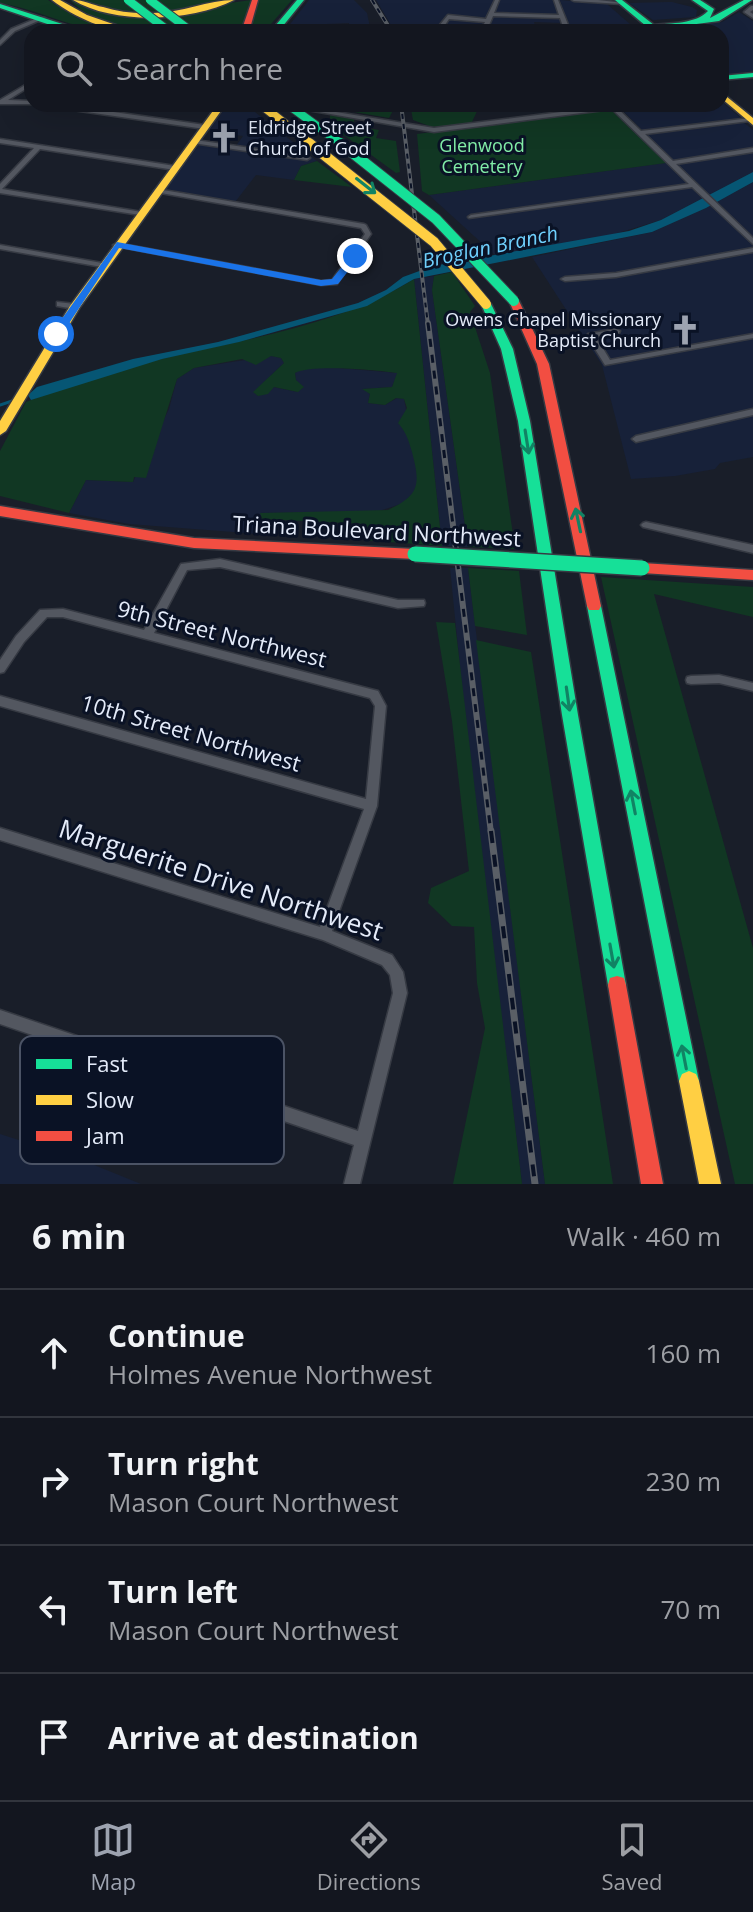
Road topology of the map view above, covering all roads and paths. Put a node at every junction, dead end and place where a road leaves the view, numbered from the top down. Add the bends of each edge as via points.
1 (55, 0) edge
2 (66, 0) edge
3 (76, 0) edge
4 (128, 0) edge
5 (150, 0) edge
6 (165, 0) edge
7 (231, 0) edge
8 (255, 0) edge
9 (301, 0) edge
10 (497, 0) edge
11 (556, 0) edge
12 (574, 0) edge
13 (695, 0) edge
14 (749, 0) edge
15 (615, 1) edge
16 (0, 6) edge
17 (753, 7) edge
18 (753, 16) edge
19 (490, 17) junction
20 (562, 17) junction
21 (42, 18) junction
22 (28, 24) edge
23 (57, 24) edge
24 (107, 24) joint
25 (160, 24) edge
26 (182, 24) edge
27 (186, 24) edge
28 (248, 24) edge
29 (281, 24) edge
30 (443, 24) edge
31 (487, 24) edge
32 (565, 24) edge
33 (648, 24) edge
34 (671, 24) edge
35 (682, 24) edge
36 (24, 25) edge
37 (0, 43) edge
38 (753, 75) edge
39 (729, 77) edge
40 (24, 88) edge
41 (1, 101) edge
42 (729, 101) edge
43 (24, 102) edge
44 (101, 112) edge
45 (216, 112) edge
46 (270, 112) edge
47 (297, 112) edge
48 (302, 112) edge
49 (325, 112) edge
50 (562, 112) edge
51 (619, 112) edge
52 (751, 120) edge
53 (313, 124) junction
54 (205, 127) junction
55 (640, 133) junction
56 (0, 141) edge
57 (195, 142) junction
58 (39, 147) junction
59 (753, 150) edge
60 (307, 158) dead end
61 (672, 163) junction
62 (175, 168) junction
63 (693, 185) junction
64 (0, 189) edge
65 (157, 191) junction
66 (140, 213) junction
67 (471, 217) dead end
68 (753, 242) edge
69 (117, 245) junction
70 (0, 247) edge
71 (753, 250) edge
72 (102, 265) junction
73 (565, 279) dead end
74 (616, 331) dead end
75 (753, 336) edge
76 (753, 412) edge
77 (0, 431) edge
78 (636, 439) dead end
79 (2, 509) edge
80 (646, 525) dead end
81 (753, 549) edge
82 (753, 575) edge
83 (420, 603) dead end
84 (147, 635) junction
85 (0, 669) edge
86 (691, 680) dead end
87 (753, 687) edge
88 (0, 701) edge
89 (371, 806) junction
90 (0, 834) edge
91 (324, 934) junction
92 (0, 1017) edge
93 (56, 1036) edge
94 (284, 1113) edge
95 (362, 1140) junction
96 (651, 1178) edge
97 (352, 1184) edge
98 (710, 1184) edge

1 - 24 main road
2 - 24 main road
3 - 7 main road via 135,14 190,11
4 - 25 main road, bridge
5 - 26 main road, bridge
6 - 27 main road, bridge
8 - 28 main road
9 - 29 main road
10 - 19 street
11 - 20 street
12 - 15 street
13 - 34 main road via 710,6 709,15
14 - 35 main road via 716,19
15 - 33 main road
16 - 21 main road
17 - 18 street via 747,12
19 - 20 street
19 - 30 street via 448,17
19 - 31 street
20 - 32 street
21 - 22 street
21 - 23 main road
36 - 37 street
38 - 39 main road
40 - 41 street
41 - 43 street
42 - 52 main road
44 - 54 street
45 - 54 main road
46 -> 96 main road, bridge via 434,242 486,304 513,366
47 - 53 main road, bridge
48 - 53 main road, bridge
49 - 50 street via 434,130
51 - 55 street
52 - 55 street
98 -> 53 main road, bridge via 543,364 514,301 483,262 444,224
54 - 57 main road
55 - 61 street
56 - 58 street
57 - 60 street
57 - 62 main road
58 - 62 street
58 - 64 street
59 - 61 street
61 - 63 street
62 - 65 main road
63 - 67 street
63 - 68 street
64 - 66 street
65 - 66 main road
65 - 69 street via 364,226 368,234 334,282 321,283
66 - 69 main road
69 - 72 main road
70 - 72 street
71 - 73 street
72 - 77 main road via 68,305
74 - 75 street via 591,336 608,363
76 - 78 street
79 - 82 main road, Triana Boulevard Northwest, bridge via 194,543
80 - 81 street
83 - 84 street via 398,604 220,563 184,567
84 - 85 street, 9th Street Northwest via 44,613
84 - 89 street, 9th Street Northwest via 374,694 381,706
86 - 87 street via 719,679
88 - 89 street, 10th Street Northwest
89 - 91 street
90 - 91 street, Marguerite Drive Northwest
91 - 95 street, Marguerite Drive Northwest via 387,960 400,993
92 - 93 street
94 - 95 street
95 - 97 street, Marguerite Drive Northwest

